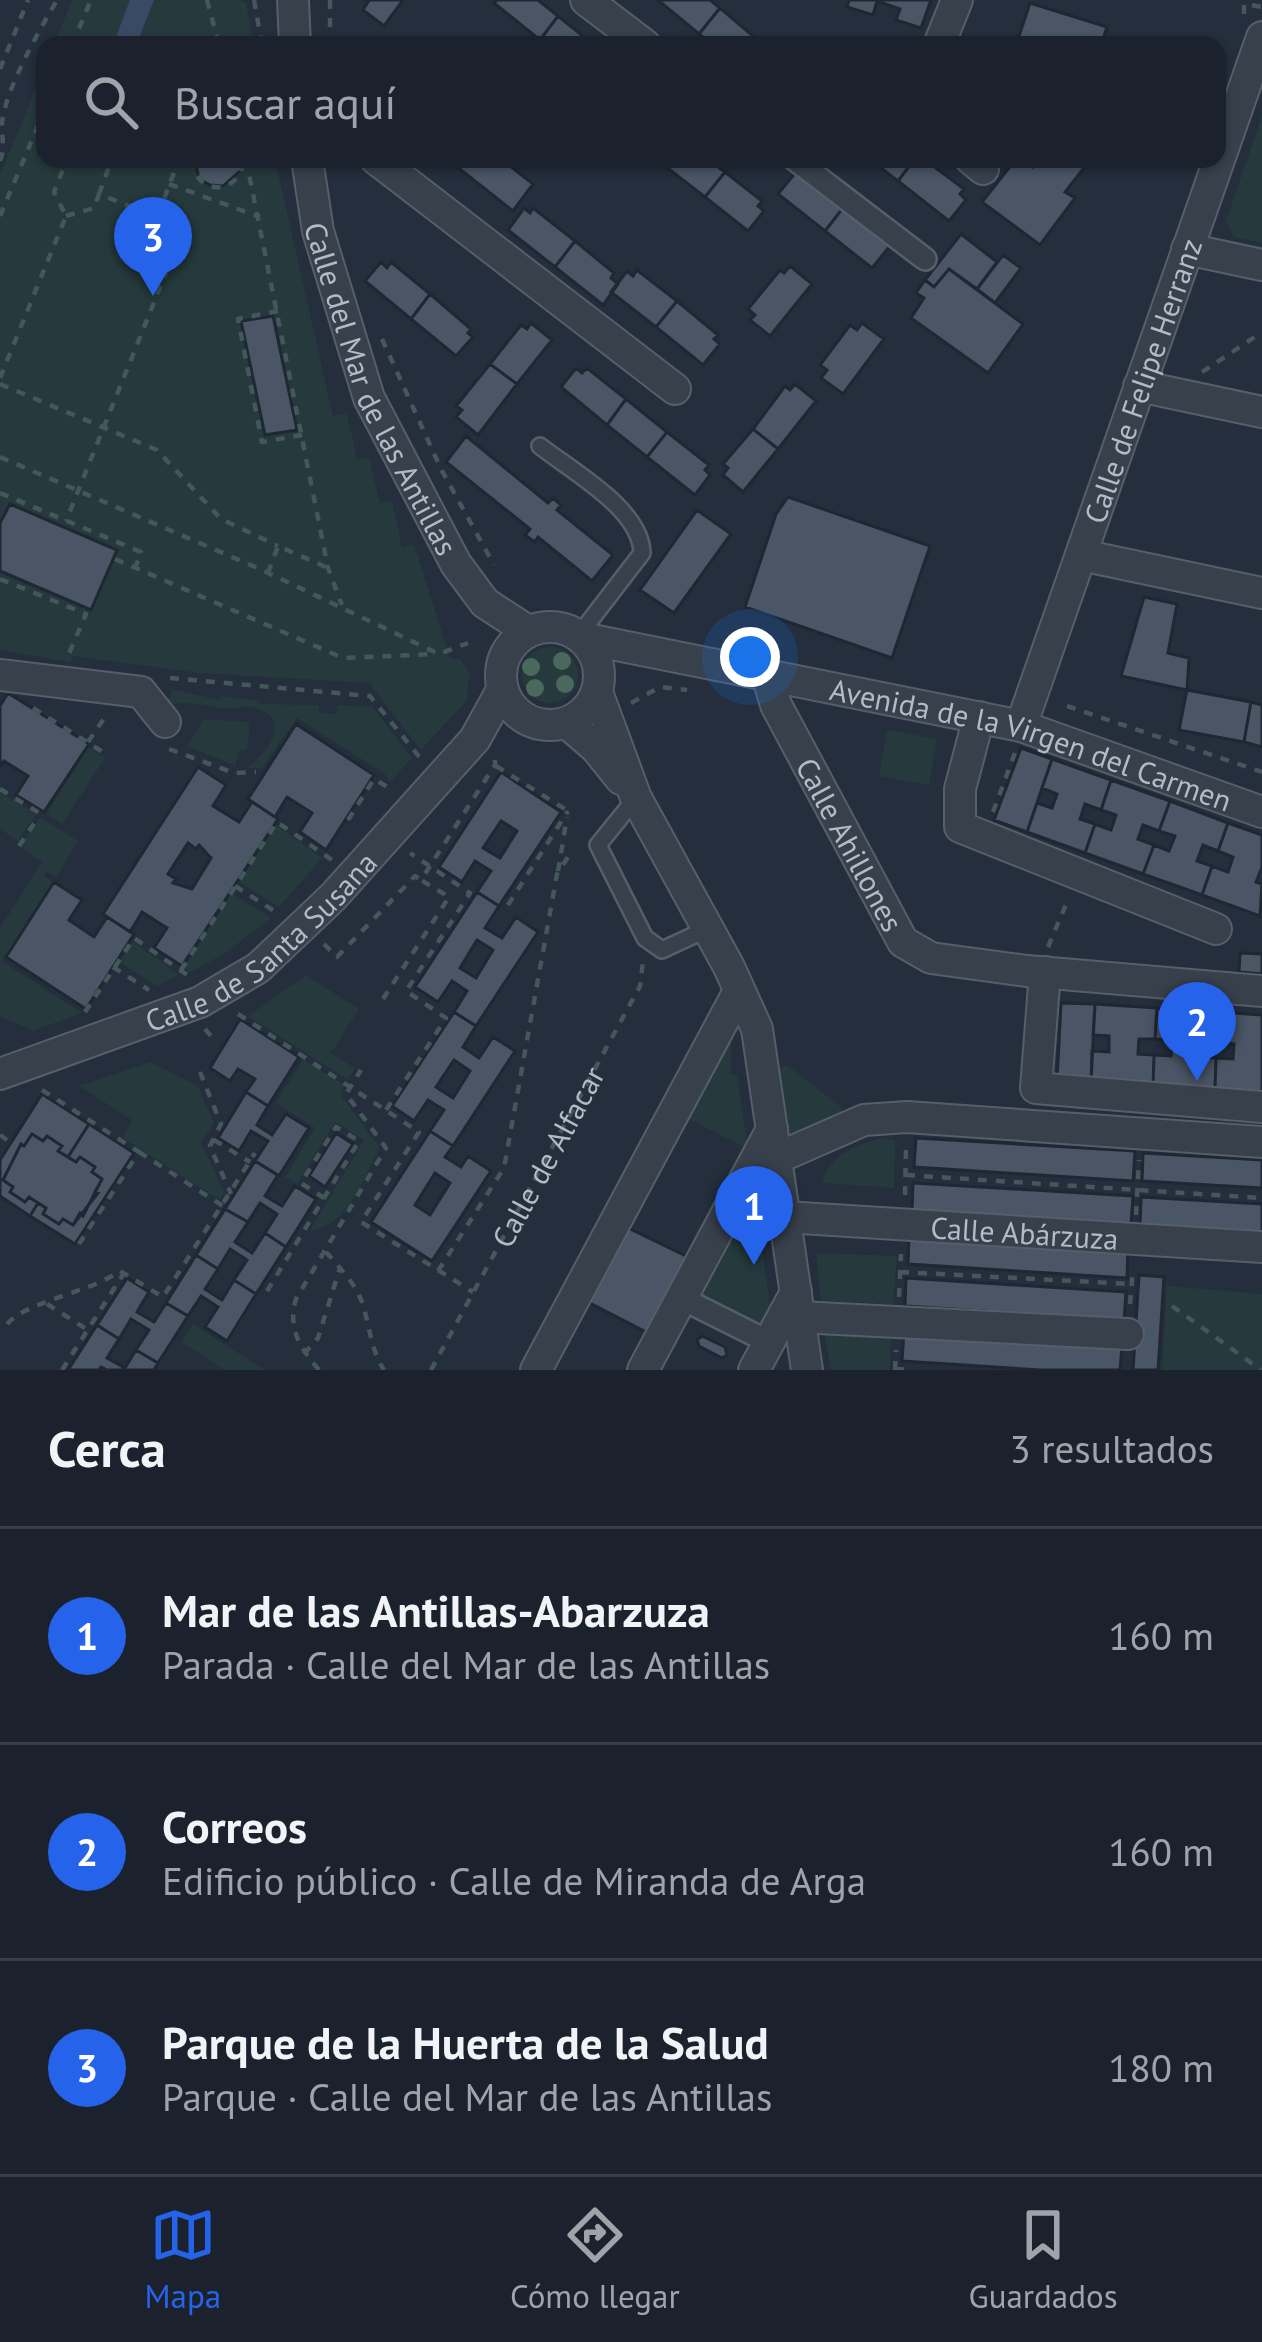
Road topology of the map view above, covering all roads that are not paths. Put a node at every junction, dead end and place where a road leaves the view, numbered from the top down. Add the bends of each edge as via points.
1 (293, 0) edge
2 (586, 0) edge
3 (957, 0) edge
4 (295, 36) edge
5 (633, 36) edge
6 (943, 36) edge
7 (1262, 37) edge
8 (1226, 139) edge
9 (309, 168) edge
10 (388, 168) edge
11 (806, 168) edge
12 (1216, 168) edge
13 (1187, 249) junction
14 (925, 259) dead end
15 (1262, 265) edge
16 (1138, 386) junction
17 (675, 389) dead end
18 (1262, 412) edge
19 (540, 446) dead end
20 (1081, 555) junction
21 (494, 592) junction
22 (1262, 593) edge
23 (529, 631) junction
24 (580, 636) junction
25 (656, 655) junction
26 (504, 656) junction
27 (0, 675) edge
28 (768, 678) junction
29 (502, 690) junction
30 (598, 690) junction
31 (521, 716) junction
32 (979, 717) junction
33 (567, 723) junction
34 (1020, 733) junction
35 (166, 735) road end
36 (488, 754) junction
37 (637, 798) junction
38 (1262, 812) edge
39 (707, 929) junction
40 (1216, 929) dead end
41 (1045, 973) junction
42 (739, 991) junction
43 (1262, 991) edge
44 (0, 1074) edge
45 (1262, 1107) edge
46 (1262, 1142) edge
47 (773, 1144) junction
48 (785, 1217) junction
49 (1262, 1247) edge
50 (681, 1298) junction
51 (797, 1304) junction
52 (1128, 1334) dead end
53 (769, 1342) junction
54 (536, 1370) edge
55 (643, 1370) edge
56 (754, 1370) edge
57 (807, 1370) edge

1 - 4 street
2 - 5 street
3 - 6 street
7 - 8 street, Calle de Felipe Herranz
9 - 21 street, Calle del Mar de las Antillas via 318,231 369,398 456,564
10 - 17 street
11 - 14 street
12 - 13 street, Calle de Felipe Herranz
13 - 15 street
13 - 16 street, Calle de Felipe Herranz
16 - 18 street
16 - 20 street, Calle de Felipe Herranz
19 - 24 lane via 633,518 641,537 642,553
20 - 22 street
20 - 34 street, Calle de Felipe Herranz
21 - 23 street, Calle del Mar de las Antillas
21 - 26 street, Calle del Mar de las Antillas via 484,615
23 - 24 street via 563,628
23 - 26 street
24 - 25 street, Avenida de la Virgen del Carmen
24 - 30 street via 600,669
25 - 28 street, Avenida de la Virgen del Carmen
25 - 30 street via 619,668
26 - 29 street
27 - 35 street via 141,692
28 - 32 street, Avenida de la Virgen del Carmen
28 - 41 street, Calle Ahillones via 903,941 931,958
29 - 31 street
29 - 36 street, Calle de Santa Susana
30 - 33 street
30 - 37 street
31 - 33 street
31 - 36 street, Calle de Santa Susana
32 - 34 street, Avenida de la Virgen del Carmen
32 - 40 street via 960,789 960,827
33 - 37 street
34 - 38 street, Avenida de la Virgen del Carmen
36 - 44 street, Calle de Santa Susana via 258,968 200,1002
37 - 39 street
37 - 39 lane via 598,845 645,938 662,950
39 - 42 street
41 - 43 street, Calle Ahillones
41 - 45 street via 1036,1088
42 - 47 street via 757,1029
42 - 54 street
46 - 47 street via 907,1117
47 - 48 street
47 - 50 street
48 - 49 street, Calle Abárzuza
48 - 51 street
50 - 53 street
50 - 55 street
51 - 52 street
51 - 53 street
51 - 57 street
53 - 56 street

